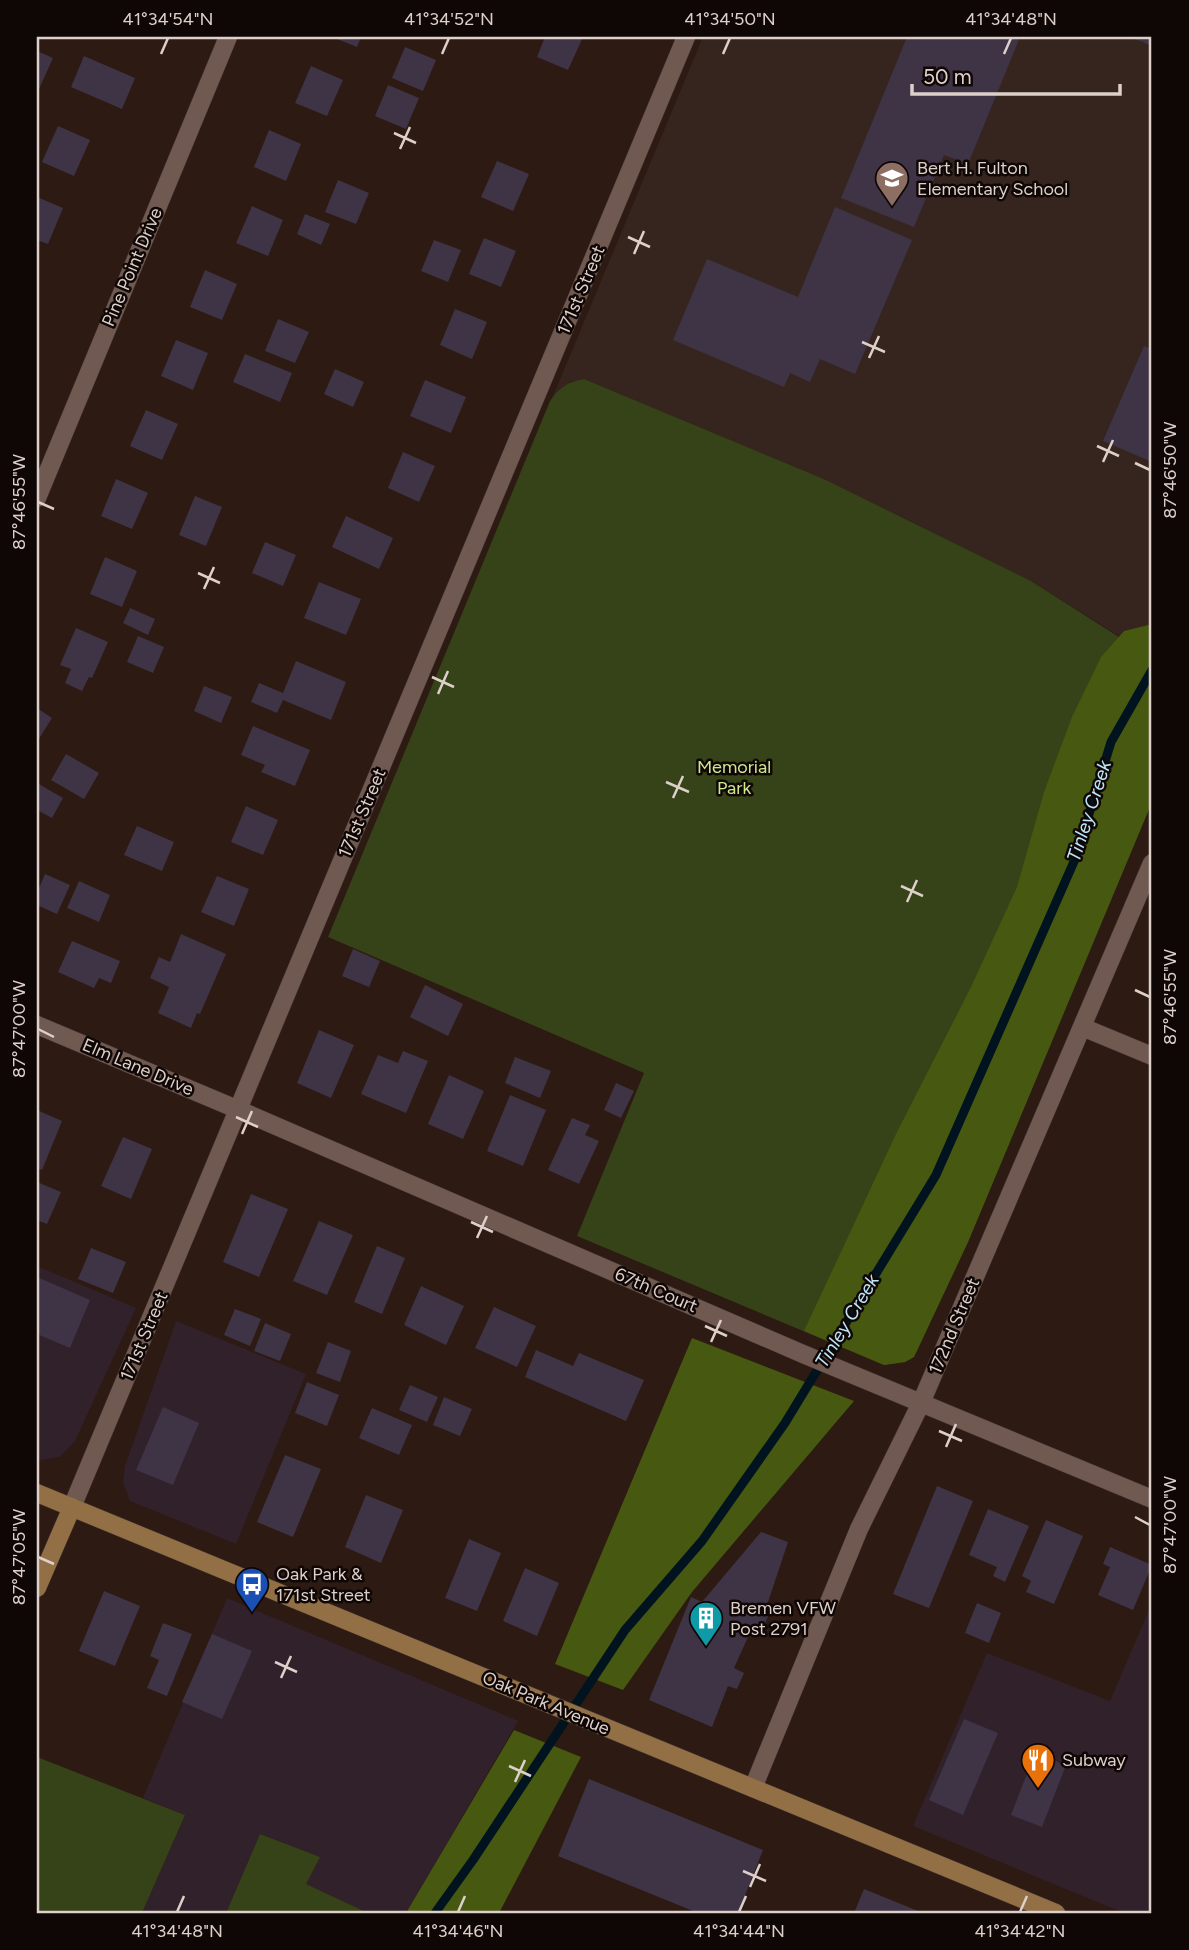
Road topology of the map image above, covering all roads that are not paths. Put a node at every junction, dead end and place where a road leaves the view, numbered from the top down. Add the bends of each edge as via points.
1 (228, 37) edge
2 (686, 37) edge
3 (37, 498) edge
4 (1152, 863) edge
5 (37, 1025) edge
6 (1082, 1027) junction
7 (1152, 1056) edge
8 (239, 1110) junction
9 (922, 1403) junction
10 (37, 1493) edge
11 (1152, 1499) edge
12 (72, 1507) junction
13 (37, 1588) edge
14 (754, 1788) junction
15 (1056, 1913) edge

1 - 3 street, Pine Point Drive
2 - 8 street, 171st Street
4 - 6 street, 172nd Street
5 - 8 street, Elm Lane Drive
6 - 7 street
6 - 9 street, 172nd Street
8 - 9 street, 67th Court
8 - 12 street, 171st Street
9 - 11 street, 67th Court
9 - 14 street, 172nd Street via 859,1529
10 - 12 street, Oak Park Avenue
12 - 13 street, 171st Street
12 - 14 street, Oak Park Avenue
14 - 15 street, Oak Park Avenue

